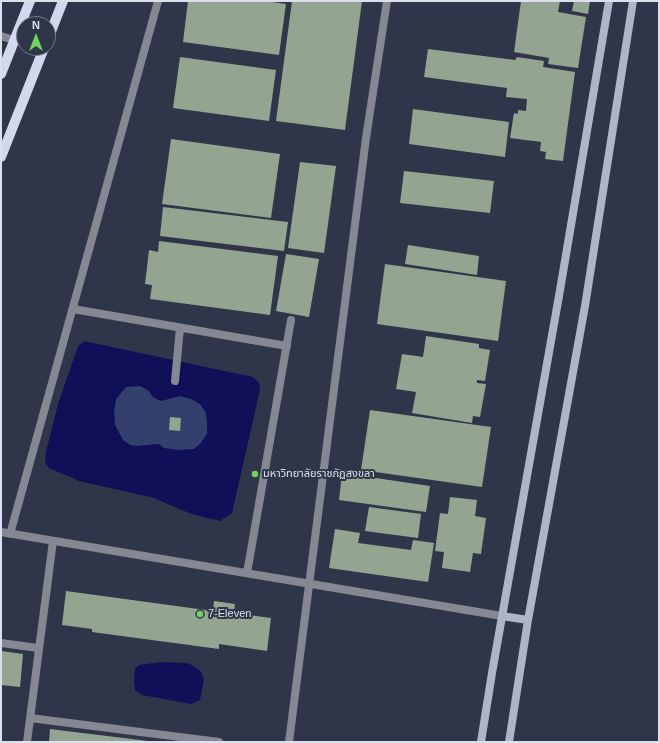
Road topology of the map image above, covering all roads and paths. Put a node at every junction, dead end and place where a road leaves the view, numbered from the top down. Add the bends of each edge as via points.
1 (30, 1) edge
2 (63, 1) edge
3 (158, 1) edge
4 (387, 1) edge
5 (609, 1) edge
6 (633, 1) edge
7 (56, 19) edge
8 (1, 36) edge
9 (14, 40) junction
10 (41, 56) edge
11 (1, 74) edge
12 (1, 157) edge
13 (73, 309) junction
14 (291, 320) dead end
15 (180, 328) junction
16 (286, 346) junction
17 (176, 381) dead end
18 (1, 532) edge
19 (10, 534) junction
20 (54, 541) junction
21 (247, 573) junction
22 (309, 584) junction
23 (502, 616) junction
24 (528, 620) junction
25 (1, 643) edge
26 (38, 648) junction
27 (30, 718) junction
28 (27, 742) edge
29 (219, 742) edge
30 (289, 742) edge
31 (480, 742) edge
32 (509, 742) edge

1 - 9 main road
2 - 7 main road
3 - 13 street
4 - 22 street via 366,138
5 - 23 main road
6 - 24 main road via 585,306
8 - 9 street
9 - 11 main road
10 - 12 main road
13 - 15 street
13 - 19 street
14 - 16 street
15 - 16 street
15 - 17 street
16 - 21 street
18 - 19 street
19 - 20 street
20 - 21 street
20 - 26 street
21 - 22 street
22 - 23 street
22 - 30 street
23 - 24 main road
23 - 31 main road
24 - 32 main road
25 - 26 street
26 - 27 street
27 - 28 street
27 - 29 street

